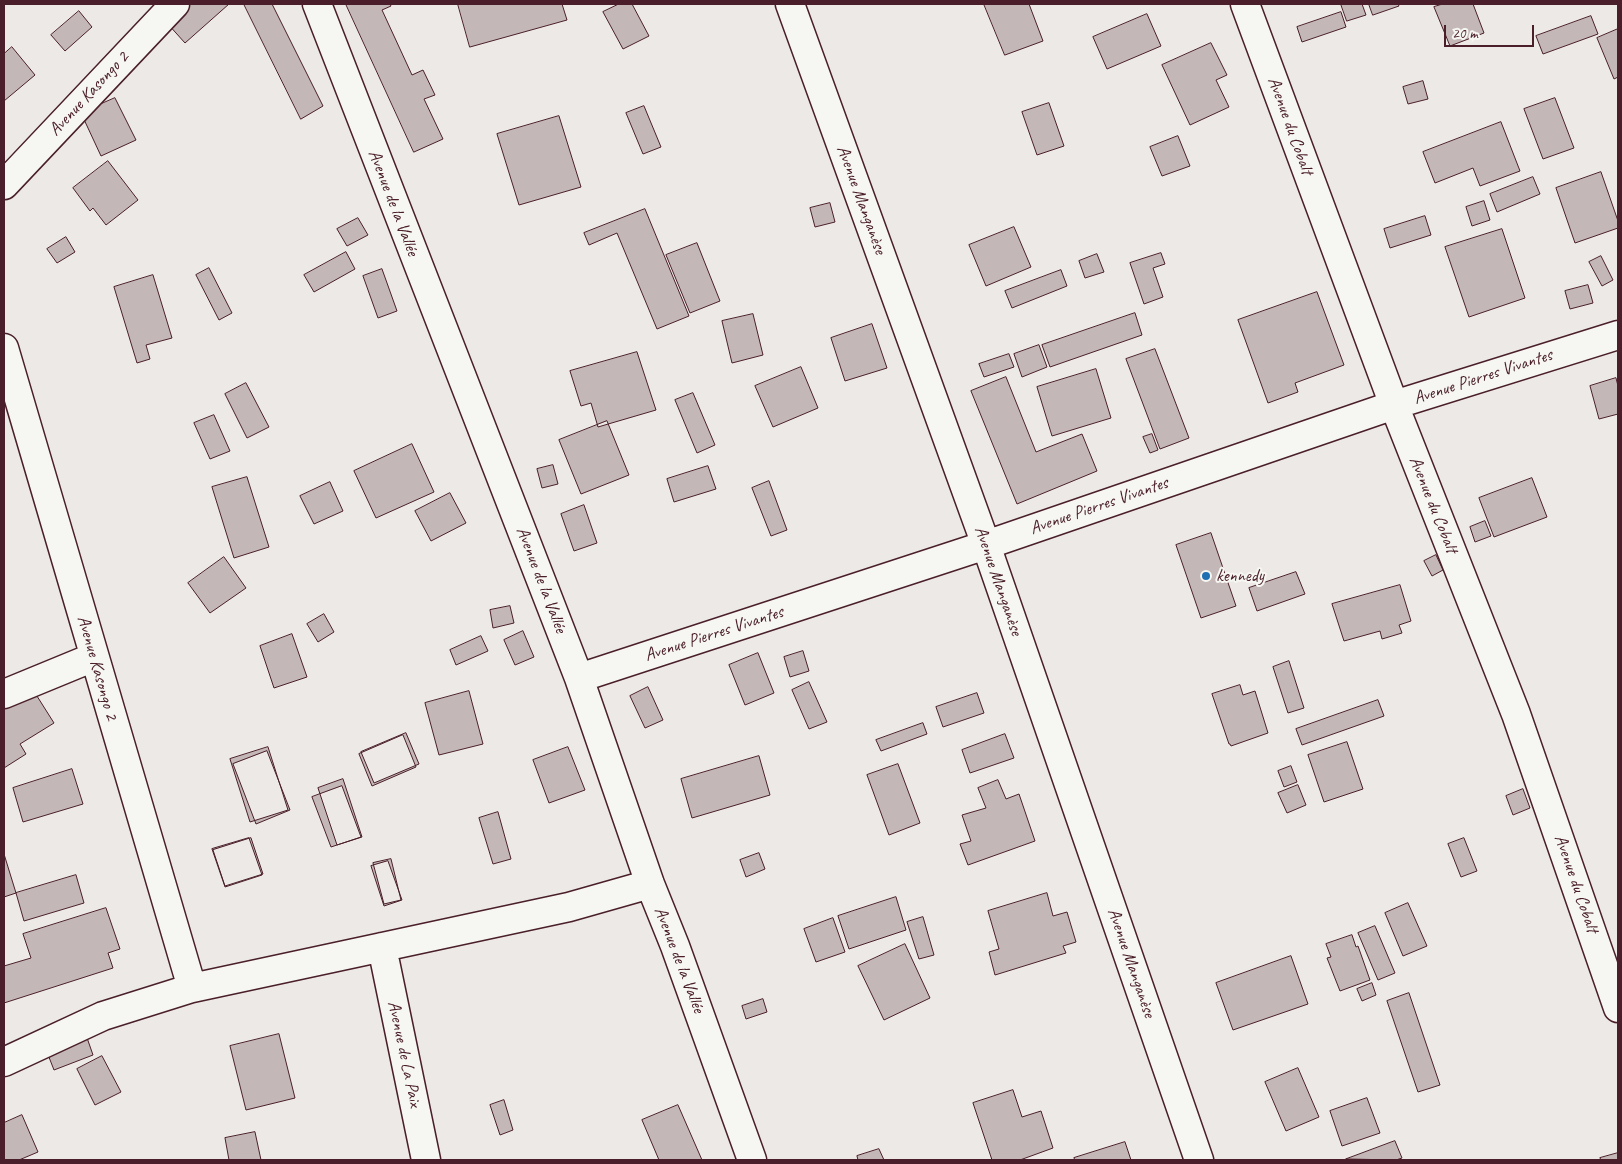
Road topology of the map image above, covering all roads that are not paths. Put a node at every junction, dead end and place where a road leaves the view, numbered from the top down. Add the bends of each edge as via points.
1 (175, 4) edge
2 (317, 4) edge
3 (790, 4) edge
4 (1244, 4) edge
5 (4, 185) edge
6 (1618, 334) edge
7 (4, 348) edge
8 (1394, 405) junction
9 (12, 413) edge
10 (986, 545) junction
11 (94, 657) junction
12 (579, 678) junction
13 (4, 694) edge
14 (650, 884) junction
15 (382, 947) junction
16 (192, 988) junction
17 (1618, 1008) edge
18 (4, 1062) edge
19 (426, 1160) edge
20 (752, 1160) edge
21 (1199, 1160) edge

1 - 5 street, Avenue Kasongo 2
2 - 12 street, Avenue de la Vallée
3 - 10 street, Avenue Manganèse
4 - 8 street, Avenue du Cobalt
6 - 8 street, Avenue Pierres Vivantes
7 - 9 street, Avenue Kasongo 2
8 - 10 street, Avenue Pierres Vivantes
8 - 17 street, Avenue du Cobalt via 1516,714
9 - 11 street, Avenue Kasongo 2
10 - 12 street, Avenue Pierres Vivantes
10 - 21 street, Avenue Manganèse
11 - 13 street
11 - 16 street, Avenue Kasongo 2
12 - 14 street, Avenue de la Vallée
14 - 15 street via 569,907
14 - 20 street, Avenue de la Vallée
15 - 16 street
15 - 19 street, Avenue de La Paix
16 - 18 street via 103,1016

